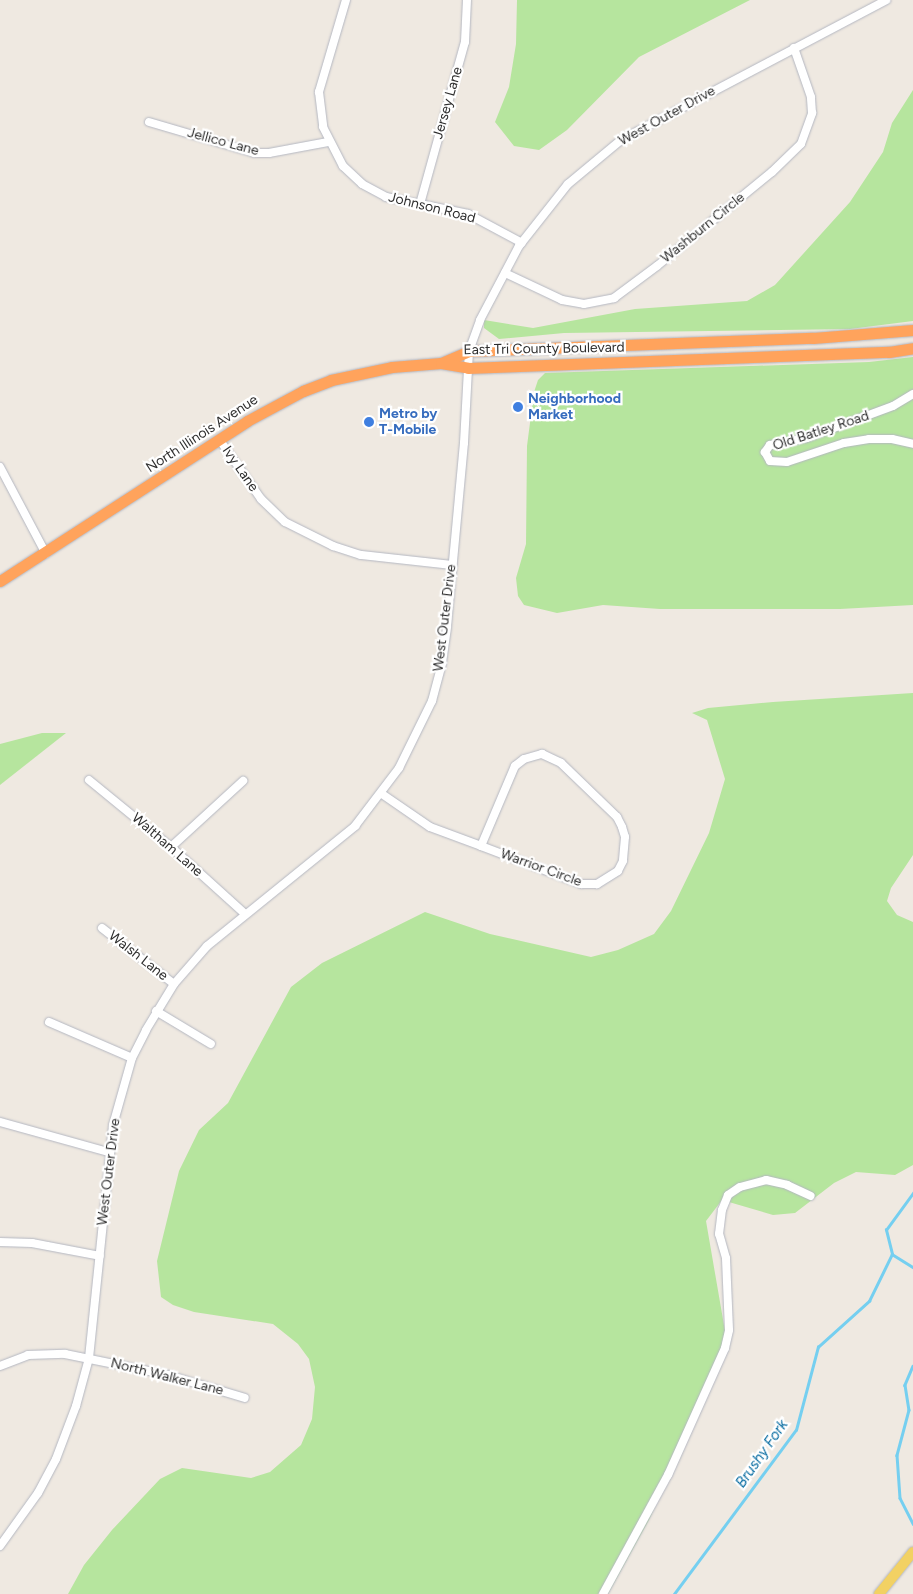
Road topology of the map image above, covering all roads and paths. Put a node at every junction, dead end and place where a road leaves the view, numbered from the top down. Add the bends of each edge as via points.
1 (346, 0) edge
2 (467, 0) edge
3 (886, 0) edge
4 (794, 48) junction
5 (149, 122) dead end
6 (328, 142) junction
7 (420, 204) junction
8 (522, 243) junction
9 (504, 272) junction
10 (913, 330) edge
11 (913, 348) edge
12 (469, 351) junction
13 (441, 363) junction
14 (468, 368) junction
15 (913, 394) edge
16 (219, 439) junction
17 (913, 444) edge
18 (0, 467) edge
19 (46, 554) junction
20 (452, 565) junction
21 (0, 581) edge
22 (89, 780) dead end
23 (242, 780) dead end
24 (382, 794) junction
25 (171, 846) junction
26 (481, 846) junction
27 (244, 913) junction
28 (102, 928) dead end
29 (174, 984) junction
30 (156, 1011) junction
31 (50, 1022) dead end
32 (211, 1044) dead end
33 (132, 1058) junction
34 (0, 1122) edge
35 (108, 1152) junction
36 (811, 1196) dead end
37 (0, 1242) edge
38 (100, 1256) junction
39 (89, 1358) junction
40 (0, 1366) edge
41 (245, 1398) dead end
42 (0, 1546) edge
43 (913, 1552) edge
44 (603, 1594) edge
45 (879, 1594) edge

1 - 6 street, Johnson Road via 320,92 319,110
2 - 7 street, Jersey Lane via 465,42
3 - 4 street, West Outer Drive
4 - 8 street, West Outer Drive via 663,116 610,148 554,199
4 - 9 street, Washburn Circle via 811,97 812,113 801,144 772,172 657,266 614,298 584,304 562,300
5 - 6 street, Jellico Lane via 254,153
6 - 7 street, Johnson Road via 343,166 362,184 386,197
7 - 8 street, Johnson Road via 468,214
8 - 9 street, West Outer Drive
9 - 12 street, West Outer Drive
10 - 12 highway, East Tri County Boulevard via 813,338
11 - 14 highway, East Tri County Boulevard via 890,352
12 - 13 highway, East Tri County Boulevard
12 - 14 street, West Outer Drive
13 - 14 highway, East Tri County Boulevard
13 - 16 highway, North Illinois Avenue via 392,367 331,380 276,404
14 - 20 street, West Outer Drive
15 - 17 street, Old Batley Road via 893,406 807,438 770,445 765,452 770,461 788,462 844,443 869,439 892,439
16 - 19 highway, North Illinois Avenue
16 - 20 street, Ivy Lane via 261,499 285,522 344,550
18 - 19 street
19 - 21 highway, North Illinois Avenue
20 - 24 street, West Outer Drive via 442,664 432,701 418,735
22 - 25 street, Waltham Lane
23 - 25 street
24 - 26 street, Warrior Circle via 430,827
24 - 27 street, West Outer Drive via 340,840
25 - 27 street, Waltham Lane
26 - 26 street, Warrior Circle via 581,884 597,884 618,870 625,850 625,837 616,818 556,759 542,754 524,759 515,766
27 - 29 street, West Outer Drive via 206,946
28 - 29 street, Walsh Lane
29 - 30 street, West Outer Drive
30 - 32 street
30 - 33 street, West Outer Drive
31 - 33 street
33 - 35 street, West Outer Drive via 118,1102
34 - 35 street
35 - 38 street, West Outer Drive
36 - 44 street via 787,1184 766,1180 728,1195 719,1234 726,1258 728,1330 725,1348 668,1475
37 - 38 street
38 - 39 street, West Outer Drive
39 - 40 street, North Walker Lane via 40,1353
39 - 41 street, North Walker Lane via 168,1375
39 - 42 street, West Outer Drive via 76,1406 56,1459 38,1493
43 - 45 main road

